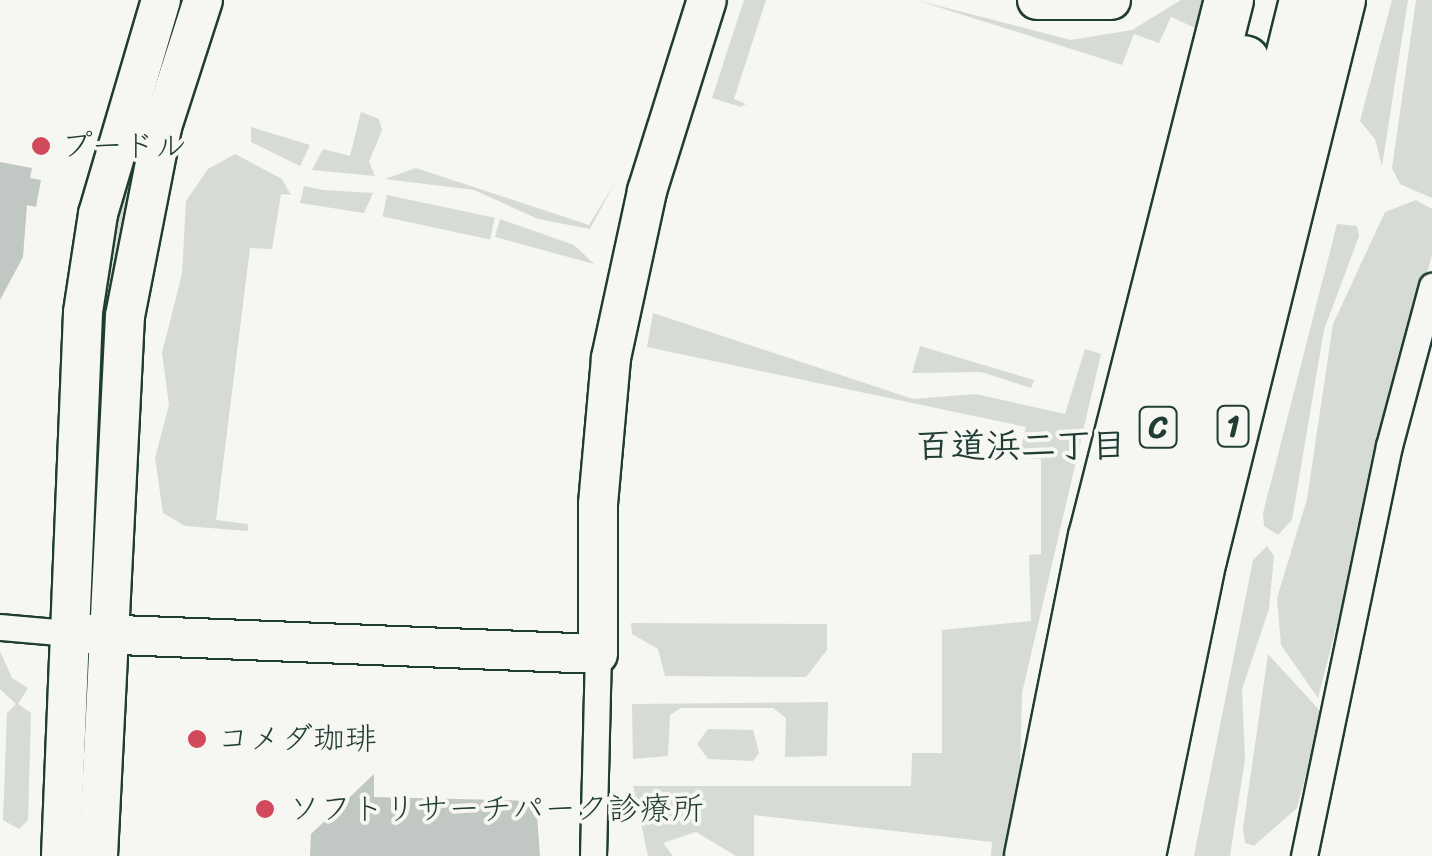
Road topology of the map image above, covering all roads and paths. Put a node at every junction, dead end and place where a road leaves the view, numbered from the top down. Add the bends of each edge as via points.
1 (161, 0) edge
2 (203, 0) edge
3 (707, 0) edge
4 (1037, 0) edge
5 (1110, 0) edge
6 (1230, 0) edge
7 (1258, 0) edge
8 (1304, 0) edge
9 (1341, 0) edge
10 (1432, 286) edge
11 (0, 627) edge
12 (70, 632) junction
13 (108, 633) junction
14 (598, 654) junction
15 (1032, 835) edge
16 (60, 856) edge
17 (98, 856) edge
18 (594, 856) edge
19 (1064, 856) edge
20 (1104, 856) edge
21 (1141, 856) edge
22 (1304, 856) edge

1 - 12 street via 89,264
2 - 13 street via 162,127 131,269
3 - 14 street via 647,191 611,358 600,455
4 - 5 street
6 - 15 highway via 1164,244
7 - 19 highway, C
8 - 20 highway, C via 1168,553
9 - 21 highway, 1 via 1202,560
10 - 22 street via 1389,446
11 - 12 street
12 - 13 street
12 - 16 street
13 - 14 street
13 - 17 street
14 - 18 street

